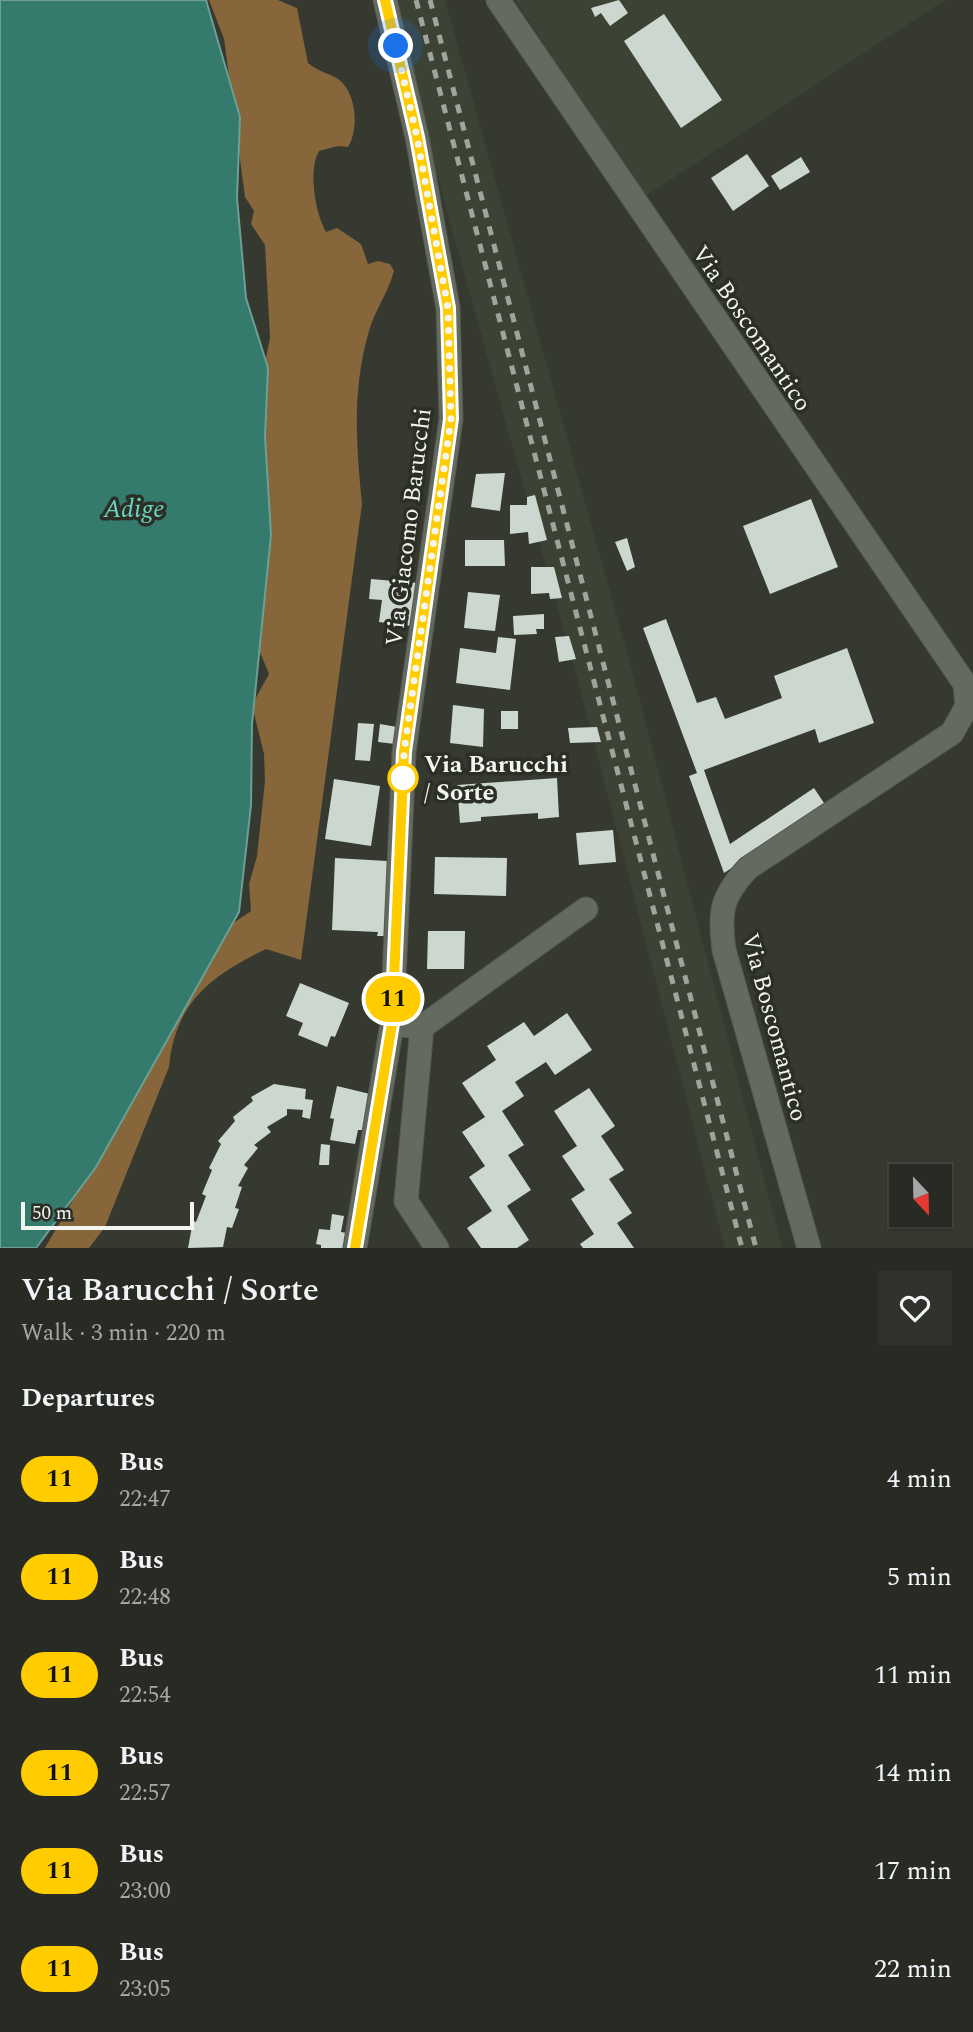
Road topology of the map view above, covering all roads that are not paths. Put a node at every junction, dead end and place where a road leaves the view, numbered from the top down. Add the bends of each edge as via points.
1 (385, 0) edge
2 (498, 0) edge
3 (969, 686) edge
4 (586, 909) dead end
5 (392, 1024) junction
6 (422, 1027) junction
7 (355, 1248) edge
8 (436, 1248) edge
9 (809, 1248) edge

1 - 5 street, Via Giacomo Barucchi via 417,137 448,308 451,419 404,752
2 - 3 street, Via Boscomantico
3 - 9 street, Via Boscomantico via 967,706 952,733 748,868 730,886 720,915 724,950
4 - 6 street
5 - 6 street
5 - 7 street, Via Giacomo Barucchi
6 - 8 street via 406,1201

